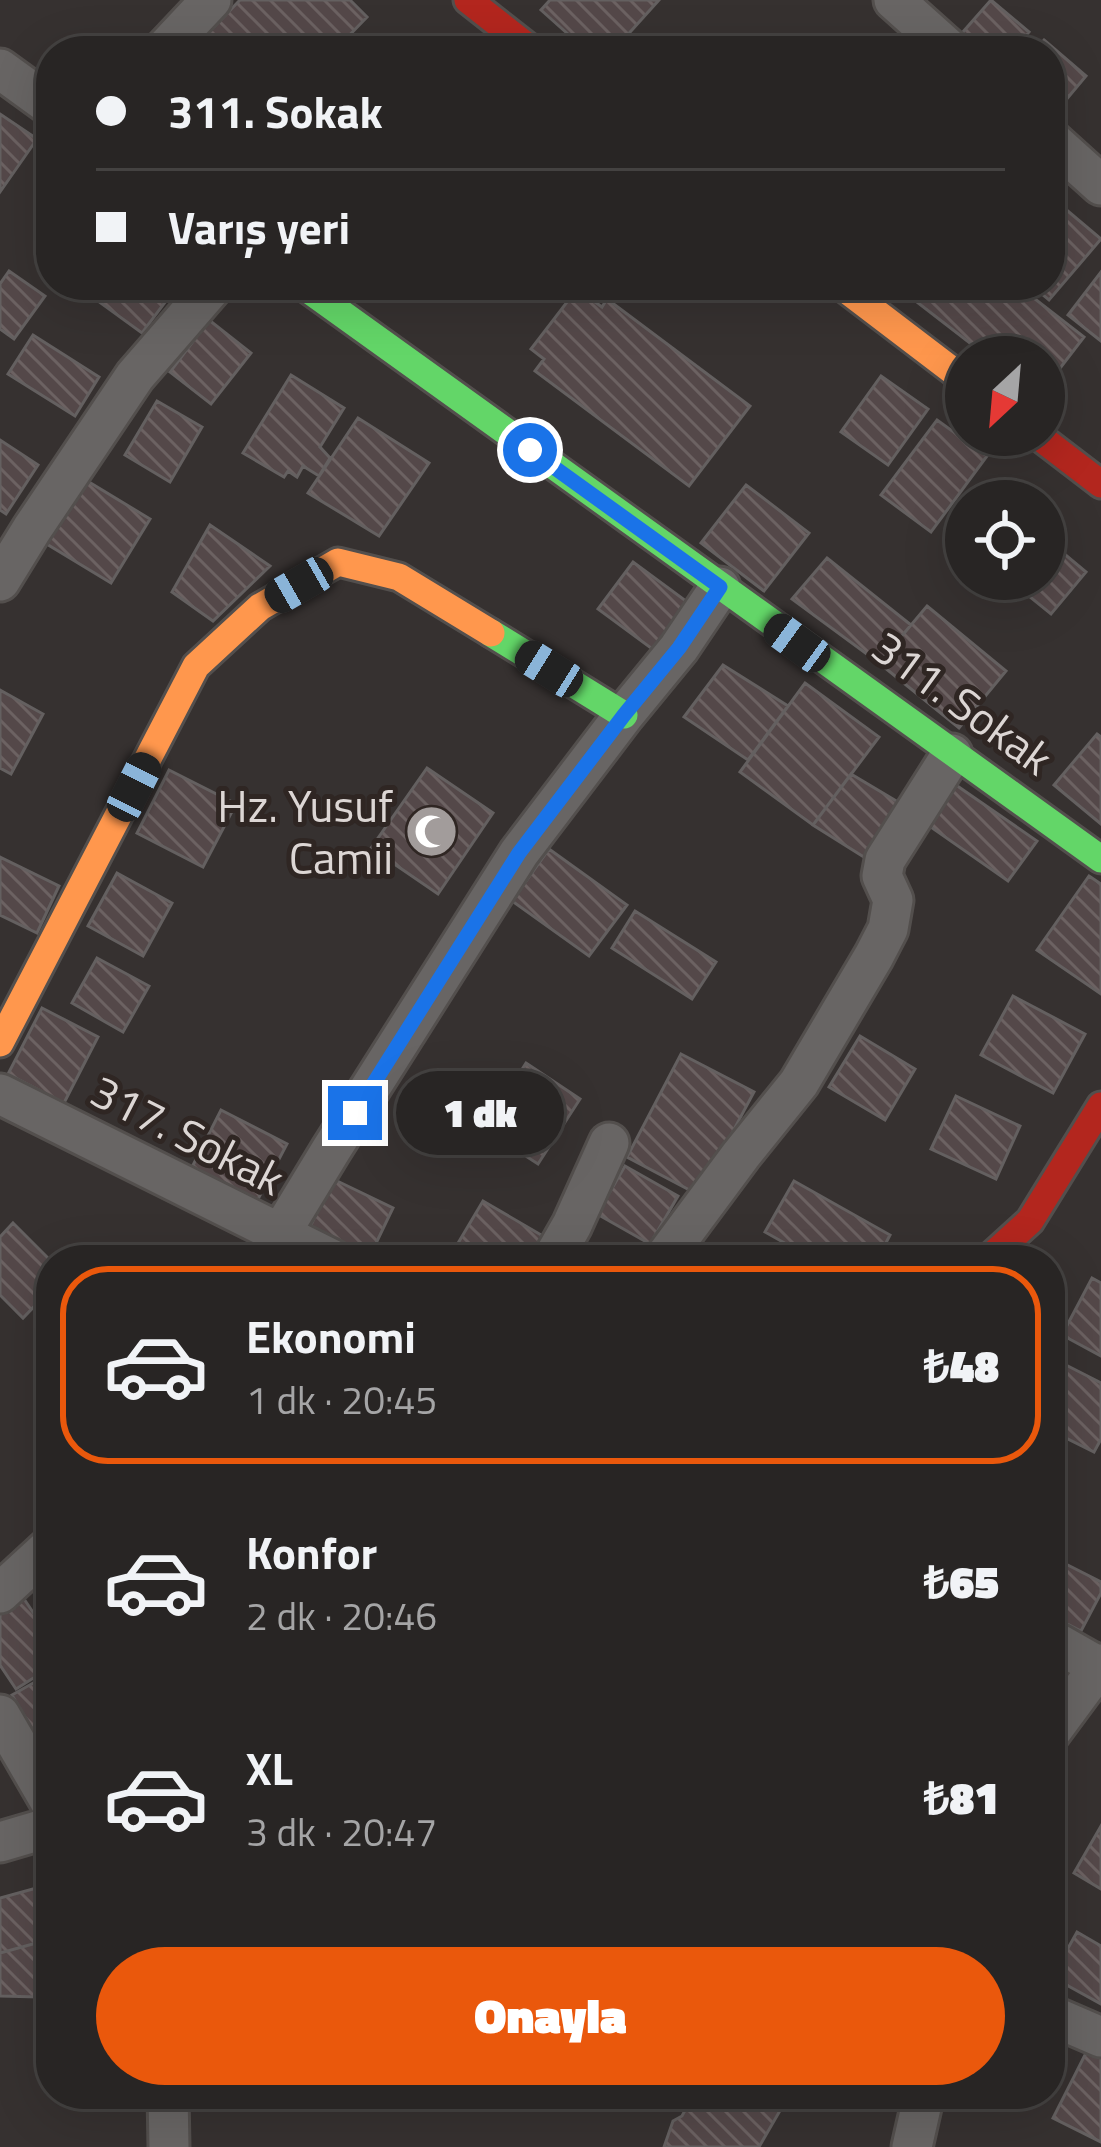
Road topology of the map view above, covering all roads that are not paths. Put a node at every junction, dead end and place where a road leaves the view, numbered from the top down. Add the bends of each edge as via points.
1 (211, 0) edge
2 (468, 0) edge
3 (894, 0) edge
4 (177, 36) edge
5 (522, 36) edge
6 (934, 36) edge
7 (0, 69) edge
8 (36, 95) edge
9 (1065, 153) edge
10 (1101, 185) edge
11 (201, 300) edge
12 (323, 300) edge
13 (860, 300) edge
14 (945, 365) edge
15 (1064, 456) edge
16 (1101, 484) edge
17 (0, 581) edge
18 (720, 587) junction
19 (624, 715) junction
20 (952, 754) junction
21 (1101, 860) edge
22 (0, 1042) edge
23 (0, 1094) edge
24 (1101, 1106) edge
25 (609, 1143) dead end
26 (270, 1245) edge
27 (275, 1245) edge
28 (561, 1245) edge
29 (673, 1245) edge
30 (1003, 1245) edge
31 (36, 1560) edge
32 (0, 1593) edge
33 (1065, 1647) edge
34 (1100, 1666) edge
35 (1065, 1712) edge
36 (0, 1715) edge
37 (36, 1777) edge
38 (36, 1831) edge
39 (0, 1841) edge
40 (1065, 2021) edge
41 (1101, 2037) edge
42 (168, 2109) edge
43 (920, 2109) edge
44 (169, 2147) edge
45 (912, 2147) edge

1 - 4 street
2 - 5 street
3 - 6 street
7 - 8 street
9 - 10 street
11 - 17 street via 135,376
12 - 18 street, 311. Sokak
13 - 14 street
15 - 16 street
18 - 19 street
18 - 20 street, 311. Sokak
19 - 22 street via 399,577 338,562 260,608 196,666
19 - 27 street via 519,853
20 - 21 street, 311. Sokak
20 - 29 street via 885,860 882,876 893,900 874,956 799,1083
23 - 26 street, 317. Sokak
24 - 30 street via 1030,1222
25 - 28 street
31 - 32 street
33 - 34 street
34 - 35 street
36 - 37 street
38 - 39 street
40 - 41 street
42 - 44 street
43 - 45 street

